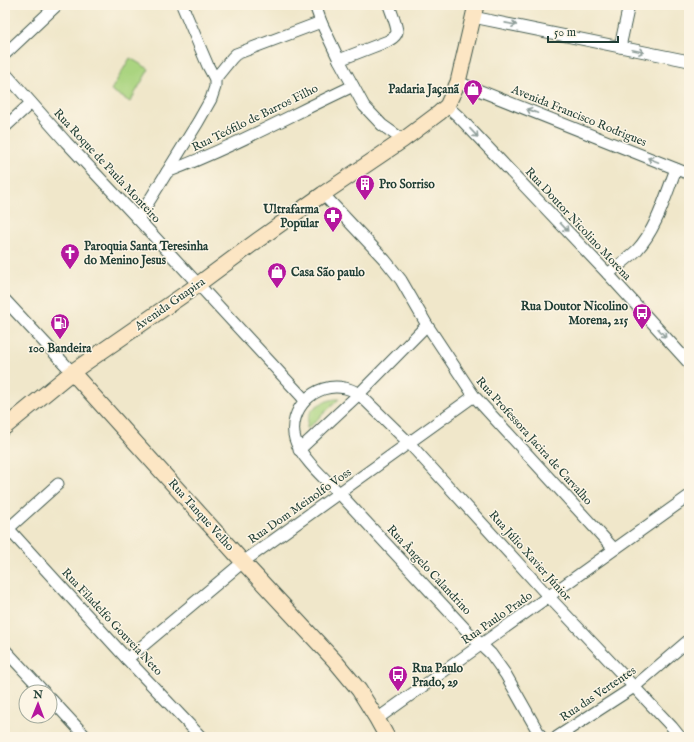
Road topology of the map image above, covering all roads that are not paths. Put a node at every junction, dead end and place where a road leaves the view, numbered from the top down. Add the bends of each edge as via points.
1 (57, 5) edge
2 (182, 5) edge
3 (314, 5) edge
4 (389, 5) edge
5 (629, 5) edge
6 (474, 11) edge
7 (321, 22) junction
8 (620, 47) junction
9 (5, 54) edge
10 (339, 60) junction
11 (689, 61) edge
12 (5, 73) edge
13 (215, 79) junction
14 (458, 82) junction
15 (353, 86) junction
16 (31, 103) junction
17 (446, 106) junction
18 (5, 127) edge
19 (403, 140) junction
20 (676, 169) junction
21 (167, 172) junction
22 (689, 174) edge
23 (322, 194) junction
24 (138, 219) junction
25 (608, 274) junction
26 (198, 284) junction
27 (5, 300) edge
28 (427, 325) junction
29 (689, 363) edge
30 (72, 372) junction
31 (359, 394) junction
32 (474, 396) junction
33 (305, 400) junction
34 (5, 427) edge
35 (409, 443) junction
36 (299, 450) junction
37 (58, 484) dead end
38 (340, 494) junction
39 (689, 496) edge
40 (7, 527) edge
41 (614, 549) junction
42 (243, 562) junction
43 (549, 597) junction
44 (689, 640) edge
45 (481, 645) junction
46 (5, 650) edge
47 (127, 659) junction
48 (37, 684) edge
49 (634, 687) junction
50 (58, 707) edge
51 (377, 719) junction
52 (197, 736) edge
53 (86, 737) edge
54 (387, 737) edge
55 (541, 737) edge
56 (557, 737) edge
57 (680, 737) edge

1 - 9 street
2 - 13 street
3 - 7 street
4 - 10 street via 397,31 395,36 388,42
5 - 8 street
6 -> 8 street
6 - 14 main road, Avenida Guapira
7 - 10 street
7 - 13 street via 236,54
8 -> 11 street
10 - 15 street
12 - 16 street, Rua Roque de Paula Monteiro
13 - 21 street via 211,99
14 - 17 main road, Avenida Guapira
20 -> 14 street, Avenida Francisco Rodrigues
15 - 19 street via 372,116
15 - 21 street, Rua Teófilo de Barros Filho via 217,152
16 - 18 street
16 - 24 street, Rua Roque de Paula Monteiro
17 - 19 main road, Avenida Guapira
17 -> 25 street, Rua Doutor Nicolino Morena
19 - 23 main road, Avenida Guapira
20 - 22 street, Avenida Francisco Rodrigues
20 - 25 street via 655,222 644,240 636,251
21 - 24 street
23 - 26 main road, Avenida Guapira
23 - 28 street, Rua Professora Jacira de Carvalho via 385,260 401,280
24 - 26 street, Rua Roque de Paula Monteiro
25 -> 29 street, Rua Doutor Nicolino Morena
26 - 30 main road, Avenida Guapira
26 - 33 street, Rua Roque de Paula Monteiro
27 - 30 street, Rua Tanque Velho
28 - 31 street
28 - 32 street, Rua Professora Jacira de Carvalho
30 - 34 main road, Avenida Guapira
30 - 42 main road, Rua Tanque Velho
31 - 33 street via 345,388 330,387 316,391
31 - 35 street, Rua Júlio Xavier Júnior
31 - 36 street
32 - 35 street, Rua Dom Meinolfo Voss
32 - 41 street, Rua Professora Jacira de Carvalho
33 - 36 street via 297,412 294,425
35 - 38 street, Rua Dom Meinolfo Voss
35 - 43 street, Rua Júlio Xavier Júnior
36 - 38 street, Rua Ângelo Calandrino
37 - 40 street
38 - 42 street, Rua Dom Meinolfo Voss
38 - 45 street, Rua Ângelo Calandrino
39 - 41 street, Rua Paulo Prado
40 - 47 street, Rua Filadelfo Gouveia Neto
41 - 43 street, Rua Paulo Prado
42 - 47 street, Rua Dom Meinolfo Voss
42 - 51 main road, Rua Tanque Velho via 335,661 359,690
43 - 45 street, Rua Paulo Prado
43 - 49 street, Rua Júlio Xavier Júnior
44 - 49 street, Rua das Vertentes
45 - 51 street, Rua Paulo Prado
45 - 55 street, Rua Ângelo Calandrino via 503,670
46 - 48 street
47 - 52 street, Rua Filadelfo Gouveia Neto
49 - 56 street, Rua das Vertentes
49 - 57 street, Rua Júlio Xavier Júnior
50 - 53 street
51 - 54 main road, Rua Tanque Velho

